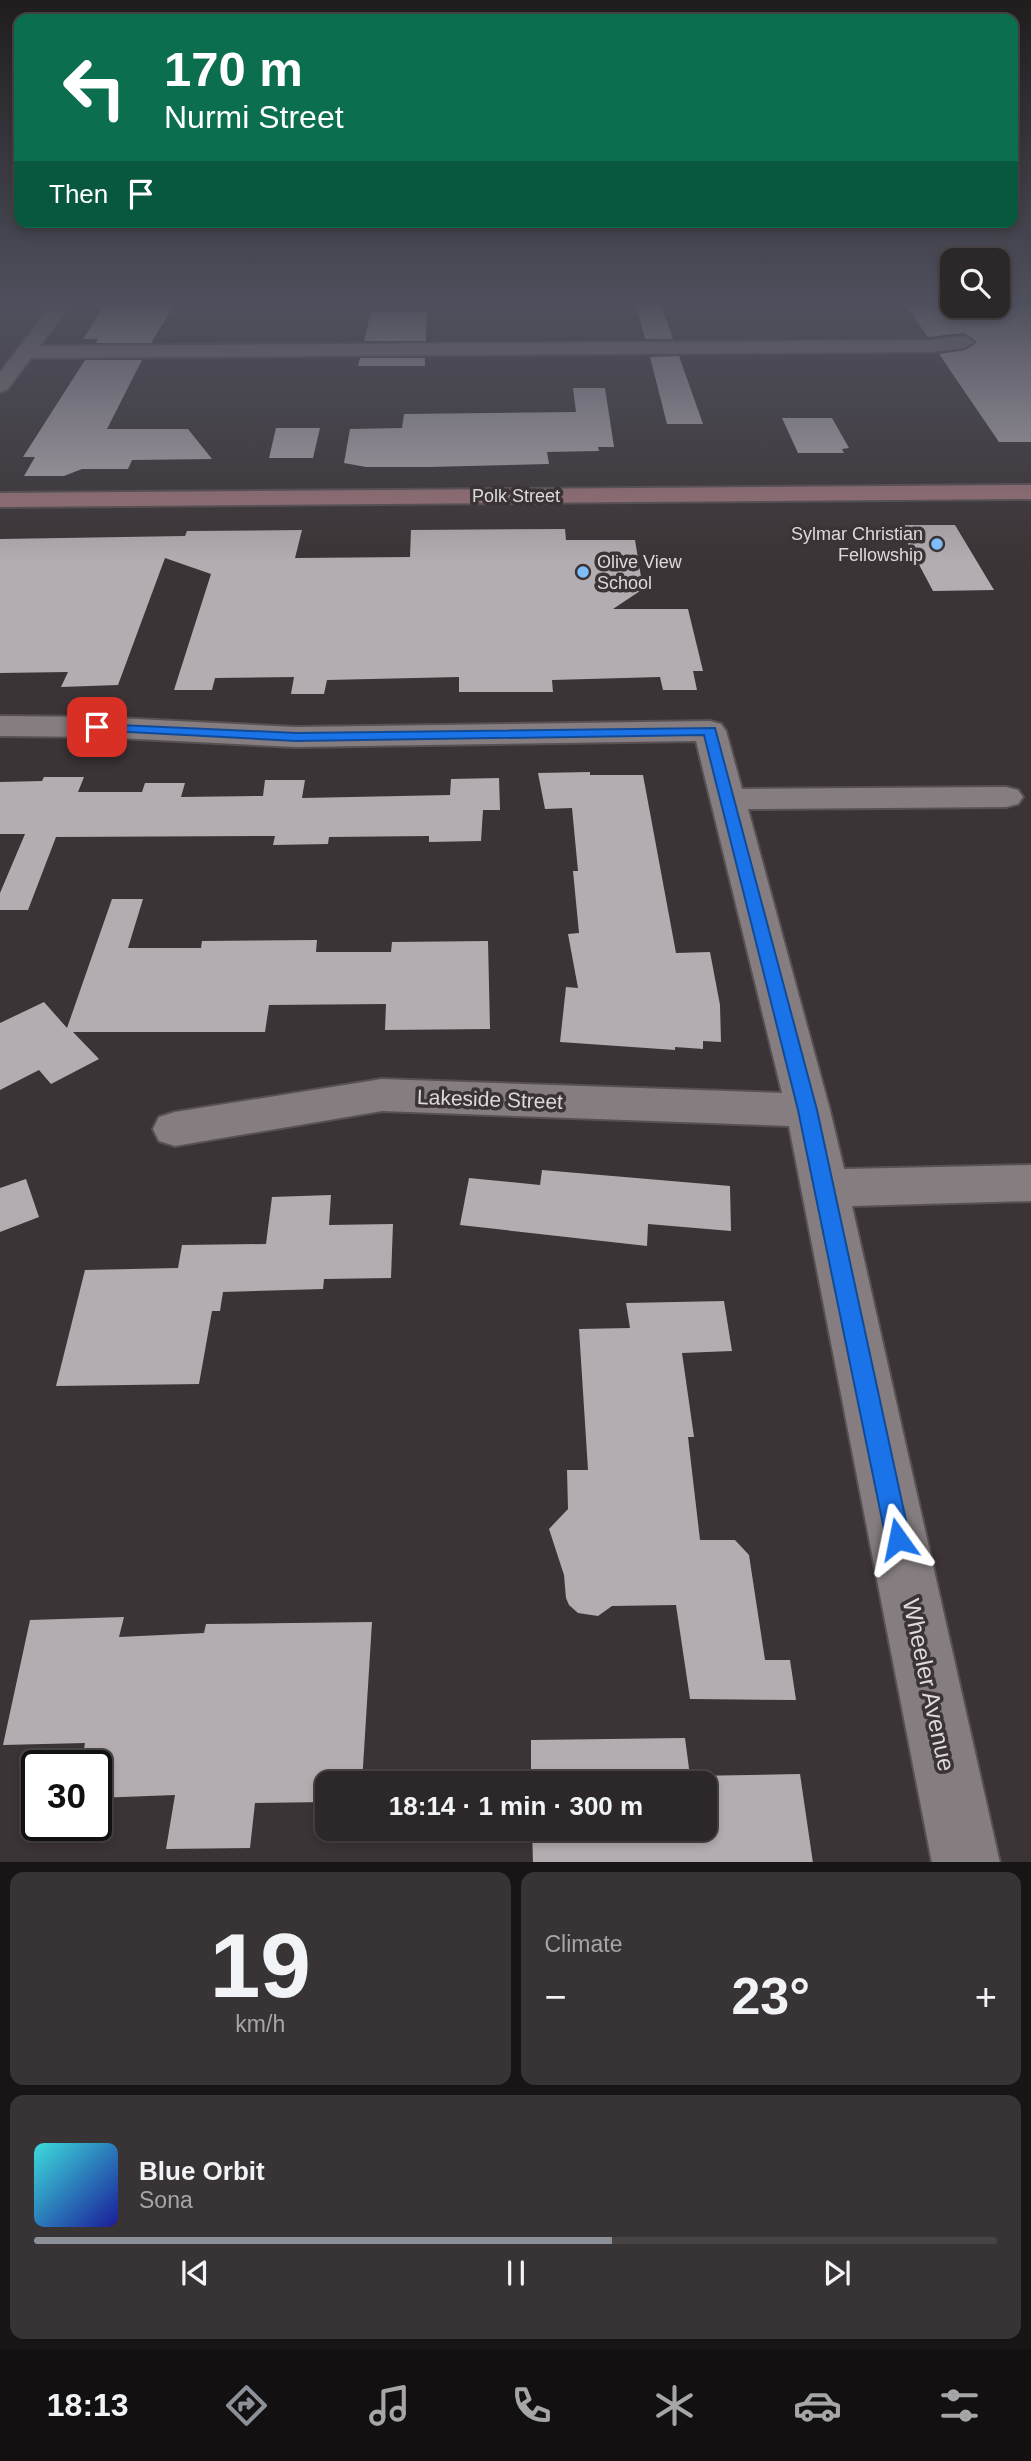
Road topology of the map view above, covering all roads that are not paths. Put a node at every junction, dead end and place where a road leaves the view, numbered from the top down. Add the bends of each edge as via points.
1 (1031, 492) edge
2 (0, 500) edge
3 (0, 726) edge
4 (1006, 797) dead end
5 (727, 799) junction
6 (808, 1110) junction
7 (175, 1129) dead end
8 (1031, 1183) edge
9 (825, 1188) junction
10 (966, 1862) edge

1 - 2 street, Polk Street
3 - 5 street, Wheeler Avenue via 296,737 710,731
4 - 5 street
5 - 6 street, Wheeler Avenue
6 - 7 street, Lakeside Street via 383,1095
6 - 9 street, Wheeler Avenue
8 - 9 street
9 - 10 street, Wheeler Avenue

